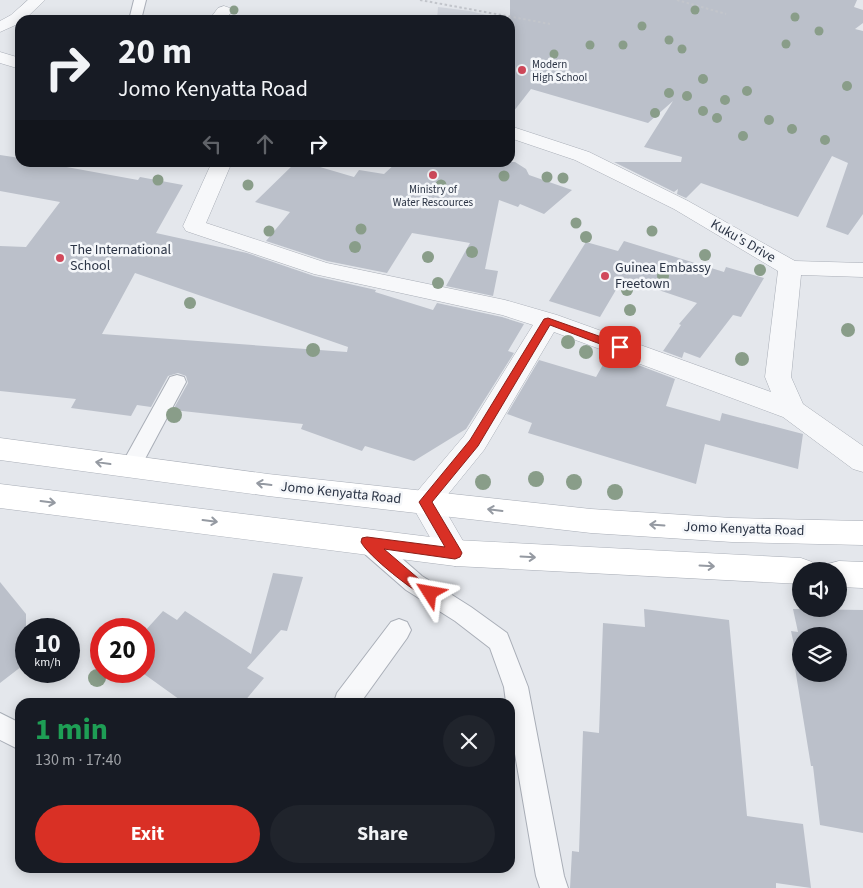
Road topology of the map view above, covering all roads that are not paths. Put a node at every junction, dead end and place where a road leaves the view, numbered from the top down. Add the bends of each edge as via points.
1 (37, 0) edge
2 (140, 0) edge
3 (20, 15) edge
4 (136, 15) edge
5 (15, 19) edge
6 (0, 27) edge
7 (0, 58) edge
8 (15, 62) edge
9 (515, 134) edge
10 (220, 167) edge
11 (790, 268) junction
12 (863, 270) edge
13 (548, 321) junction
14 (177, 382) dead end
15 (792, 410) junction
16 (0, 449) edge
17 (863, 461) edge
18 (131, 466) junction
19 (0, 496) edge
20 (425, 502) junction
21 (863, 533) edge
22 (367, 542) junction
23 (455, 553) junction
24 (792, 572) edge
25 (847, 574) edge
26 (863, 575) edge
27 (399, 630) dead end
28 (349, 698) edge
29 (0, 726) edge
30 (15, 734) edge
31 (554, 888) edge

1 - 3 street
2 - 4 lane
5 - 6 street
7 - 8 street
9 - 11 street, Kuku's Drive via 582,156 681,205
10 - 13 street via 194,226 322,269 504,308
11 - 12 street
11 - 15 street, Kuku's Drive via 778,377
13 - 15 street
13 - 20 street via 474,443
14 - 18 lane
15 - 17 street
18 -> 16 main road, Jomo Kenyatta Road
20 -> 18 main road, Jomo Kenyatta Road
19 -> 22 main road
21 -> 20 main road, Jomo Kenyatta Road via 732,530 592,521
20 - 23 street
22 - 23 main road
22 - 31 lane via 414,583 464,614 499,641 516,687
23 -> 24 main road
25 - 26 main road
27 - 28 lane
29 - 30 lane

